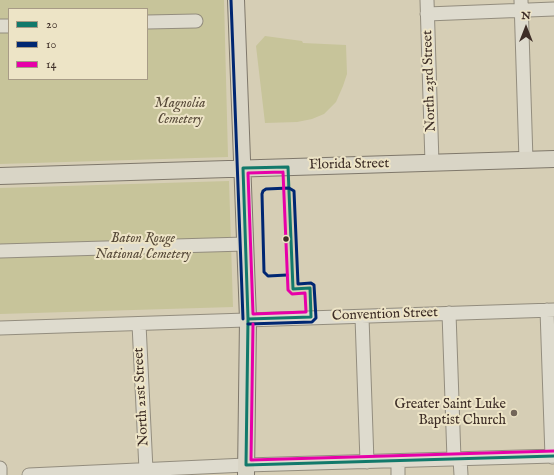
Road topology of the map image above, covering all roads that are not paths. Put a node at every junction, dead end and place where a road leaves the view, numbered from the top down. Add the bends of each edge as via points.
1 (236, 0) edge
2 (427, 0) edge
3 (521, 5) edge
4 (554, 8) edge
5 (427, 14) junction
6 (196, 21) dead end
7 (148, 22) edge
8 (554, 159) edge
9 (526, 160) junction
10 (432, 163) junction
11 (242, 168) junction
12 (0, 176) edge
13 (245, 244) junction
14 (0, 251) edge
15 (550, 310) edge
16 (448, 313) junction
17 (362, 316) junction
18 (248, 319) junction
19 (139, 324) junction
20 (0, 328) edge
21 (553, 456) edge
22 (457, 459) junction
23 (367, 462) junction
24 (398, 462) junction
25 (0, 468) edge
26 (146, 470) junction
27 (246, 470) edge
28 (114, 473) edge
29 (0, 475) edge
30 (30, 475) edge
31 (398, 475) edge
32 (461, 475) edge

1 - 11 main road
2 - 5 street, North 23rd Street
3 - 4 street
3 - 5 street
3 - 9 street
5 - 10 street, North 23rd Street
6 - 7 street
8 - 9 main road, Florida Street
9 - 10 main road, Florida Street
10 - 11 main road, Florida Street
11 - 12 main road, Florida Street
11 - 13 main road
13 - 14 street
13 - 18 main road
15 - 16 street, Convention Street
15 - 21 street
16 - 17 street, Convention Street
16 - 22 street
17 - 18 street, Convention Street
17 - 23 street
18 - 19 street, Convention Street
18 - 27 main road
19 - 20 street, Convention Street
19 - 26 street, North 21st Street
21 - 22 street
22 - 24 street
22 - 32 street
23 - 24 street
23 - 27 street
24 - 31 street
25 - 29 street
26 - 27 street
26 - 28 street
28 - 30 street

